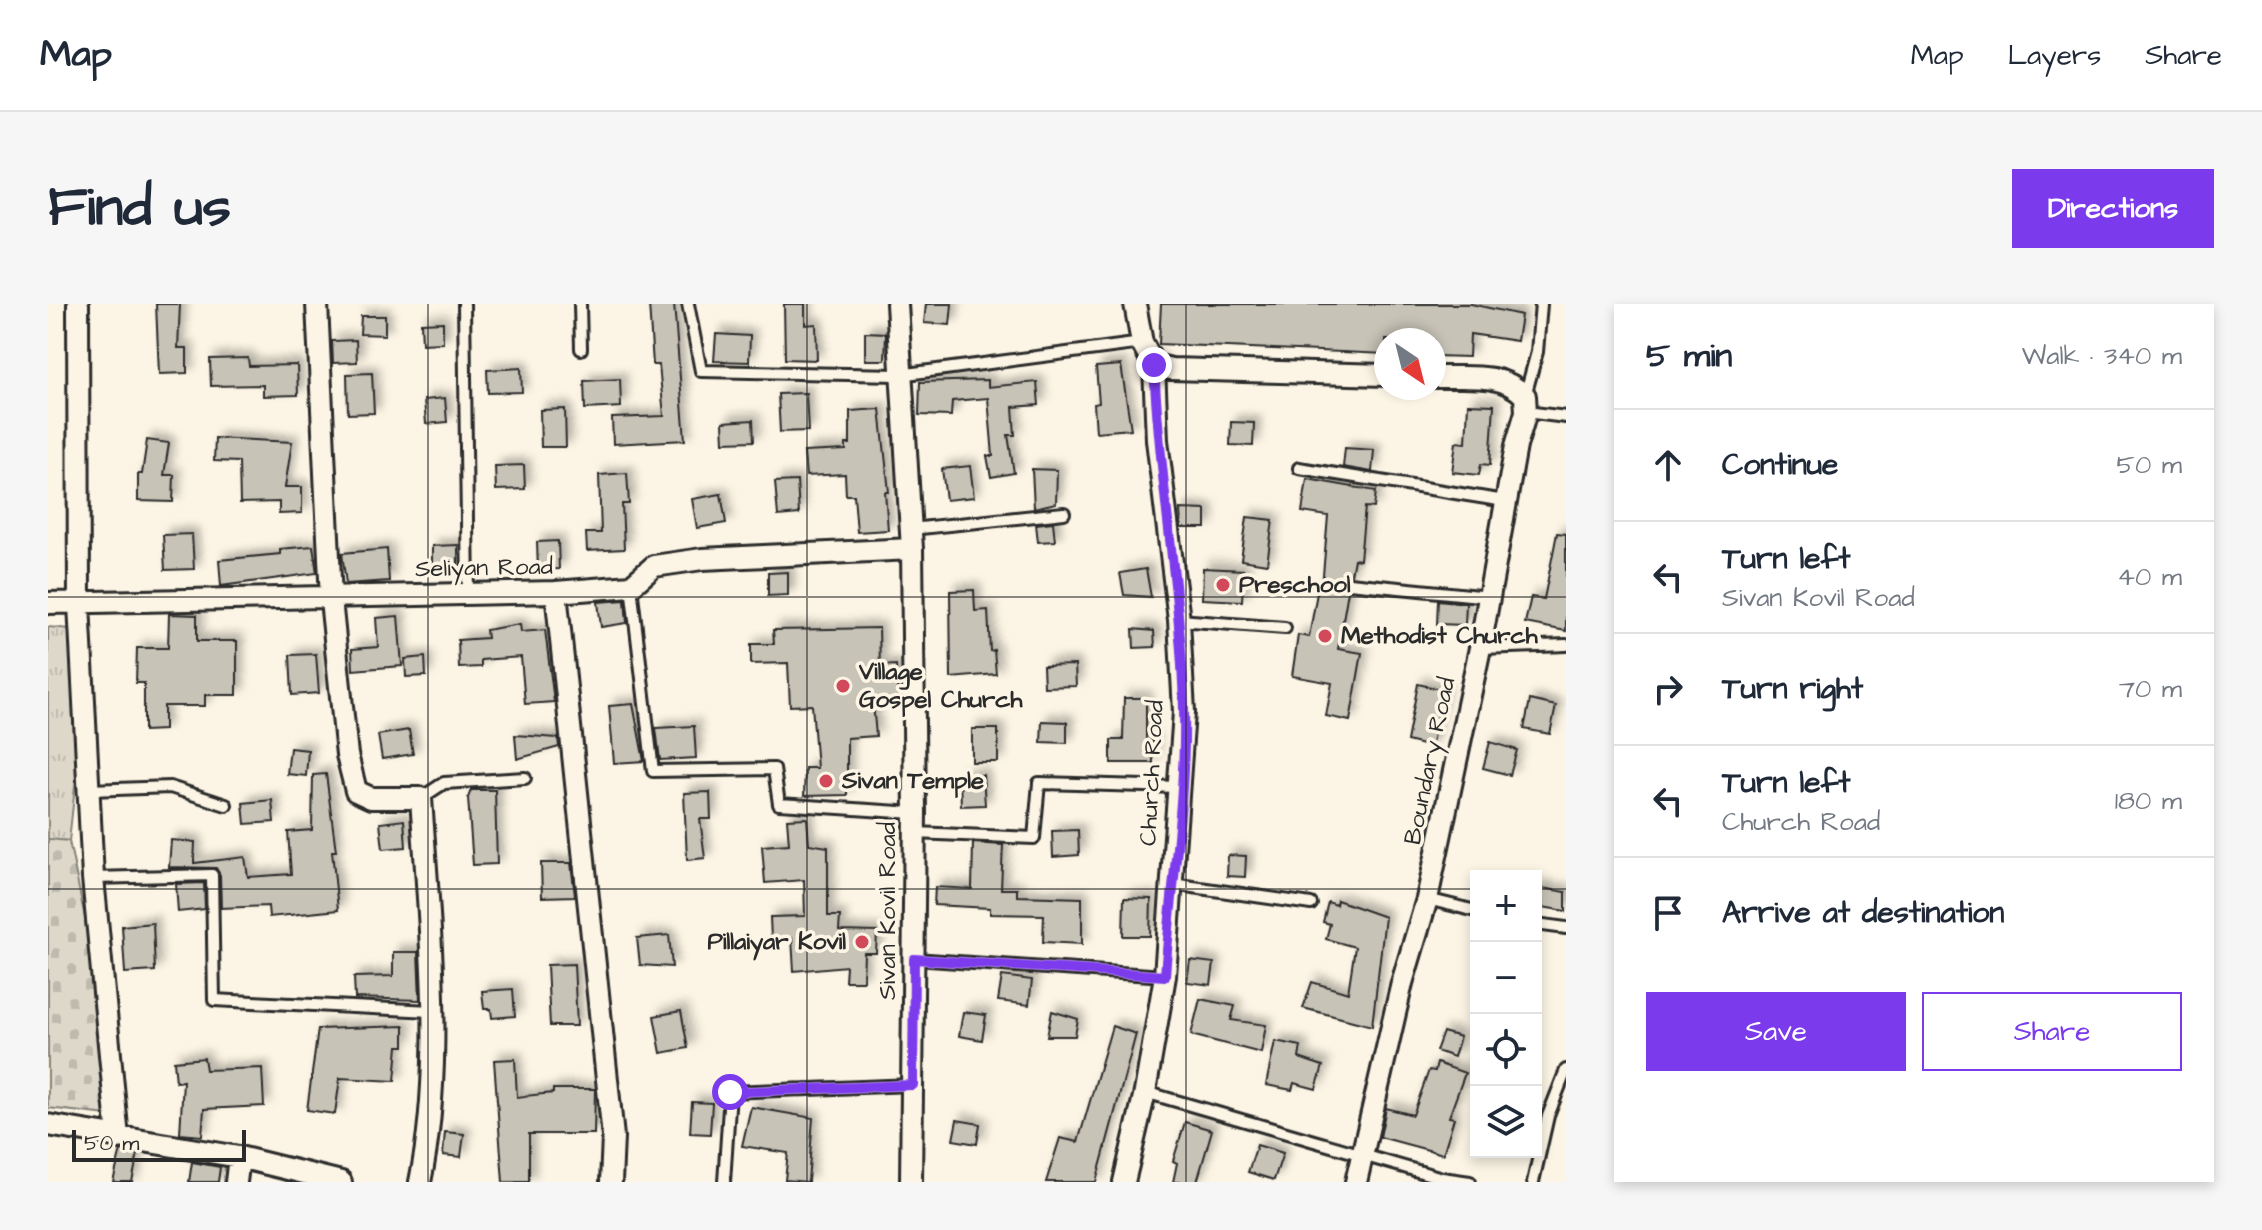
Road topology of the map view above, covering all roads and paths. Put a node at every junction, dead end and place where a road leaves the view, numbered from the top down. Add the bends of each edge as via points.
1 (78, 304) edge
2 (317, 304) edge
3 (464, 304) edge
4 (580, 304) edge
5 (688, 304) edge
6 (897, 304) edge
7 (1135, 304) edge
8 (1541, 304) edge
9 (1142, 343) junction
10 (581, 349) dead end
11 (1154, 365) junction
12 (899, 375) junction
13 (1374, 375) edge
14 (1446, 377) edge
15 (1526, 404) junction
16 (1566, 417) edge
17 (1299, 468) dead end
18 (1505, 501) junction
19 (1064, 513) dead end
20 (912, 539) junction
21 (1349, 583) dead end
22 (631, 586) junction
23 (468, 592) junction
24 (556, 592) junction
25 (1490, 597) junction
26 (331, 600) junction
27 (48, 603) edge
28 (79, 604) junction
29 (1179, 620) junction
30 (1285, 628) dead end
31 (1566, 645) edge
32 (1480, 648) junction
33 (525, 778) dead end
34 (1181, 787) junction
35 (90, 790) junction
36 (421, 798) junction
37 (226, 805) dead end
38 (915, 823) junction
39 (93, 878) junction
40 (1172, 884) junction
41 (1427, 899) junction
42 (1311, 904) dead end
43 (1470, 910) edge
44 (1542, 925) edge
45 (1566, 928) edge
46 (914, 959) junction
47 (1165, 976) junction
48 (431, 1011) junction
49 (1566, 1070) edge
50 (913, 1085) junction
51 (1145, 1092) junction
52 (49, 1129) edge
53 (118, 1138) junction
54 (1362, 1154) junction
55 (239, 1157) junction
56 (335, 1181) edge
57 (236, 1182) edge
58 (420, 1182) edge
59 (611, 1182) edge
60 (724, 1182) edge
61 (911, 1182) edge
62 (1124, 1182) edge
63 (1356, 1182) edge
64 (1470, 1182) edge
65 (1533, 1182) edge

1 - 28 street
2 - 26 street
3 - 23 lane
4 - 10 lane
5 - 12 lane via 701,371
6 - 12 street, Sivan Kovil Road
7 - 9 street
8 - 15 lane
9 - 11 street
9 - 12 lane
11 - 13 street
11 - 29 street, Church Road via 1157,440
12 - 20 street, Sivan Kovil Road
14 - 15 street via 1497,378 1513,384
15 - 16 lane
15 - 18 street, Boundary Road
17 - 18 lane
18 - 25 street, Boundary Road
19 - 20 lane
20 - 22 street, Seliyan Road via 654,566
20 - 38 street, Sivan Kovil Road
21 - 25 lane
22 - 24 street, Seliyan Road
22 - 38 lane via 653,771 774,769 779,804
23 - 24 street, Seliyan Road
23 - 26 street, Seliyan Road
24 - 59 street via 612,1122
25 - 32 street, Boundary Road
26 - 28 street, Seliyan Road
26 - 36 street via 347,755 356,791 371,798
27 - 28 street, Seliyan Road
28 - 35 street
29 - 30 lane
29 - 34 street, Church Road
31 - 32 lane
32 - 41 street, Boundary Road
33 - 36 lane via 444,783
34 - 38 lane via 1039,783 1034,838
34 - 40 street, Church Road
35 - 37 lane via 170,787
35 - 39 street
36 - 48 street
38 - 46 street, Sivan Kovil Road
39 - 48 lane via 212,875 214,1000
39 - 53 street
40 - 42 lane
40 - 47 street, Church Road
41 - 43 lane
41 - 54 street, Boundary Road
44 - 45 lane
46 - 47 lane
46 - 50 street, Sivan Kovil Road
47 - 51 street, Church Road
48 - 58 street via 431,1129
49 - 65 lane via 1548,1116
50 - 60 lane via 730,1092
50 - 61 street, Sivan Kovil Road
51 - 54 lane
51 - 62 street, Church Road
52 - 53 street
53 - 55 street
54 - 63 street, Boundary Road
54 - 64 lane
55 - 56 street
55 - 57 street

